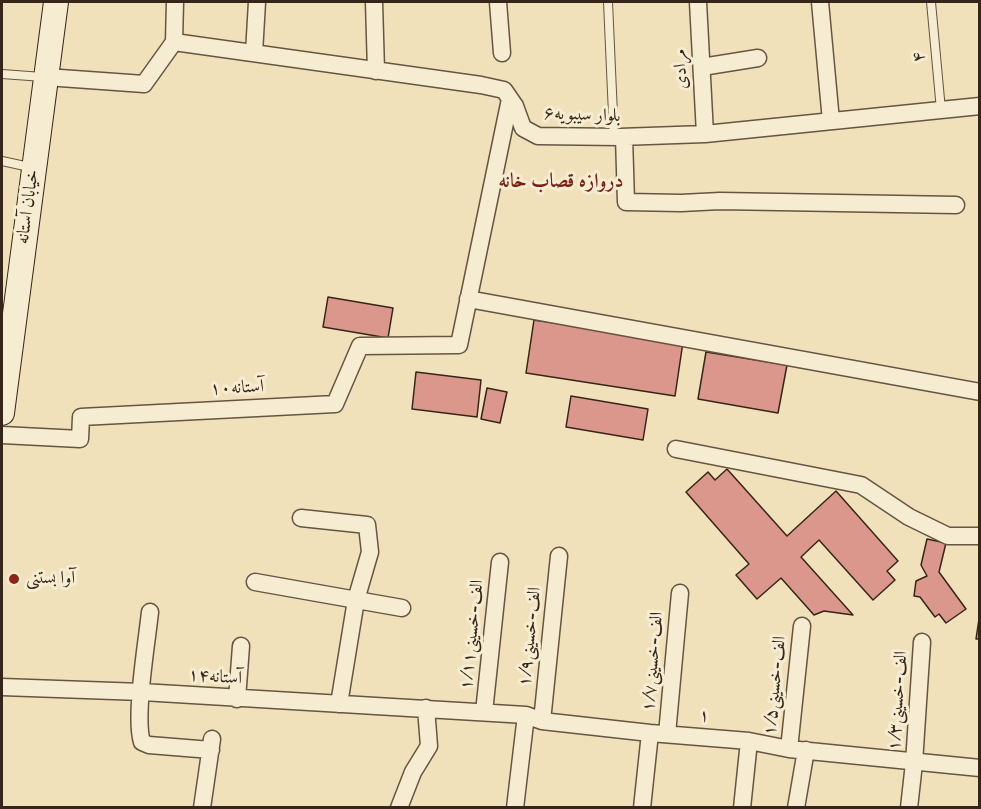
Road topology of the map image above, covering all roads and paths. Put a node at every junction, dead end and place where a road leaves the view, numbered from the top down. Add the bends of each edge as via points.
1 (56, 2) edge
2 (175, 2) edge
3 (257, 2) edge
4 (375, 2) edge
5 (498, 2) edge
6 (608, 2) edge
7 (698, 2) edge
8 (820, 2) edge
9 (931, 2) edge
10 (174, 42) junction
11 (254, 53) junction
12 (502, 53) dead end
13 (758, 58) dead end
14 (702, 67) junction
15 (376, 70) junction
16 (2, 74) edge
17 (46, 77) junction
18 (510, 99) junction
19 (980, 106) edge
20 (941, 110) junction
21 (831, 121) junction
22 (705, 134) junction
23 (619, 137) junction
24 (2, 161) edge
25 (34, 168) junction
26 (956, 205) dead end
27 (468, 299) junction
28 (980, 392) edge
29 (2, 413) edge
30 (2, 435) edge
31 (676, 448) dead end
32 (301, 518) dead end
33 (980, 536) edge
34 (559, 556) dead end
35 (500, 562) dead end
36 (255, 582) dead end
37 (680, 593) dead end
38 (356, 600) junction
39 (402, 608) dead end
40 (150, 612) dead end
41 (802, 627) dead end
42 (922, 642) dead end
43 (241, 646) dead end
44 (2, 687) edge
45 (142, 693) junction
46 (237, 699) junction
47 (339, 704) junction
48 (426, 708) junction
49 (484, 712) junction
50 (526, 715) junction
51 (542, 721) junction
52 (658, 734) junction
53 (749, 741) junction
54 (797, 750) junction
55 (914, 763) junction
56 (980, 768) edge
57 (202, 807) edge
58 (399, 807) edge
59 (515, 807) edge
60 (642, 807) edge
61 (742, 807) edge
62 (796, 807) edge
63 (909, 807) edge

1 - 17 street, خیابان آستانه
2 - 10 street
3 - 11 street
4 - 15 street
5 - 12 street
6 - 23 lane
7 - 14 street, مرادی
8 - 21 street
9 - 20 lane, ۴
10 - 11 street
10 - 17 street via 144,84
11 - 15 street
13 - 14 street
14 - 22 street, مرادی
15 - 18 street via 481,85 504,90
16 - 17 lane
17 - 25 street, خیابان آستانه
18 - 23 street, ۶بلوار سیبویه via 523,128 538,136
18 - 27 street
19 - 20 street, ۶بلوار سیبویه
20 - 21 street, ۶بلوار سیبویه
21 - 22 street, ۶بلوار سیبویه
22 - 23 street, ۶بلوار سیبویه
23 - 26 street via 626,202
24 - 25 lane
25 - 29 street, خیابان آستانه via 13,302
27 - 28 street
27 - 30 street, آستانه۱۰ via 459,345 360,346 335,404 81,417 80,439
31 - 33 street via 861,485 948,536
32 - 38 street via 367,525 370,552
34 - 51 street, الف-خسینی۱/۹
35 - 49 street, الف-خسینی۱/۱۱
36 - 38 street
37 - 52 street, الف-خسینی۱/۷
38 - 39 street
38 - 47 street
40 - 45 street
41 - 54 street, الف-خسینی۱/۵
42 - 55 street, الف-خسینی۱/۳
43 - 46 street
44 - 45 street, آستانه۱۴
45 - 46 street, آستانه۱۴
45 - 57 street via 142,741 149,745 211,744
46 - 47 street, آستانه۱۴
47 - 48 street, آستانه۱۴
48 - 49 street, ۱
48 - 58 street via 429,746
49 - 50 street, ۱
50 - 51 street, ۱
50 - 59 street
51 - 52 street, ۱
52 - 53 street, ۱
52 - 60 street, الف-خسینی۱/۷
53 - 54 street, ۱
53 - 61 street
54 - 55 street, ۱
54 - 62 street, الف-خسینی۱/۵
55 - 56 street, ۱
55 - 63 street, الف-خسینی۱/۳

